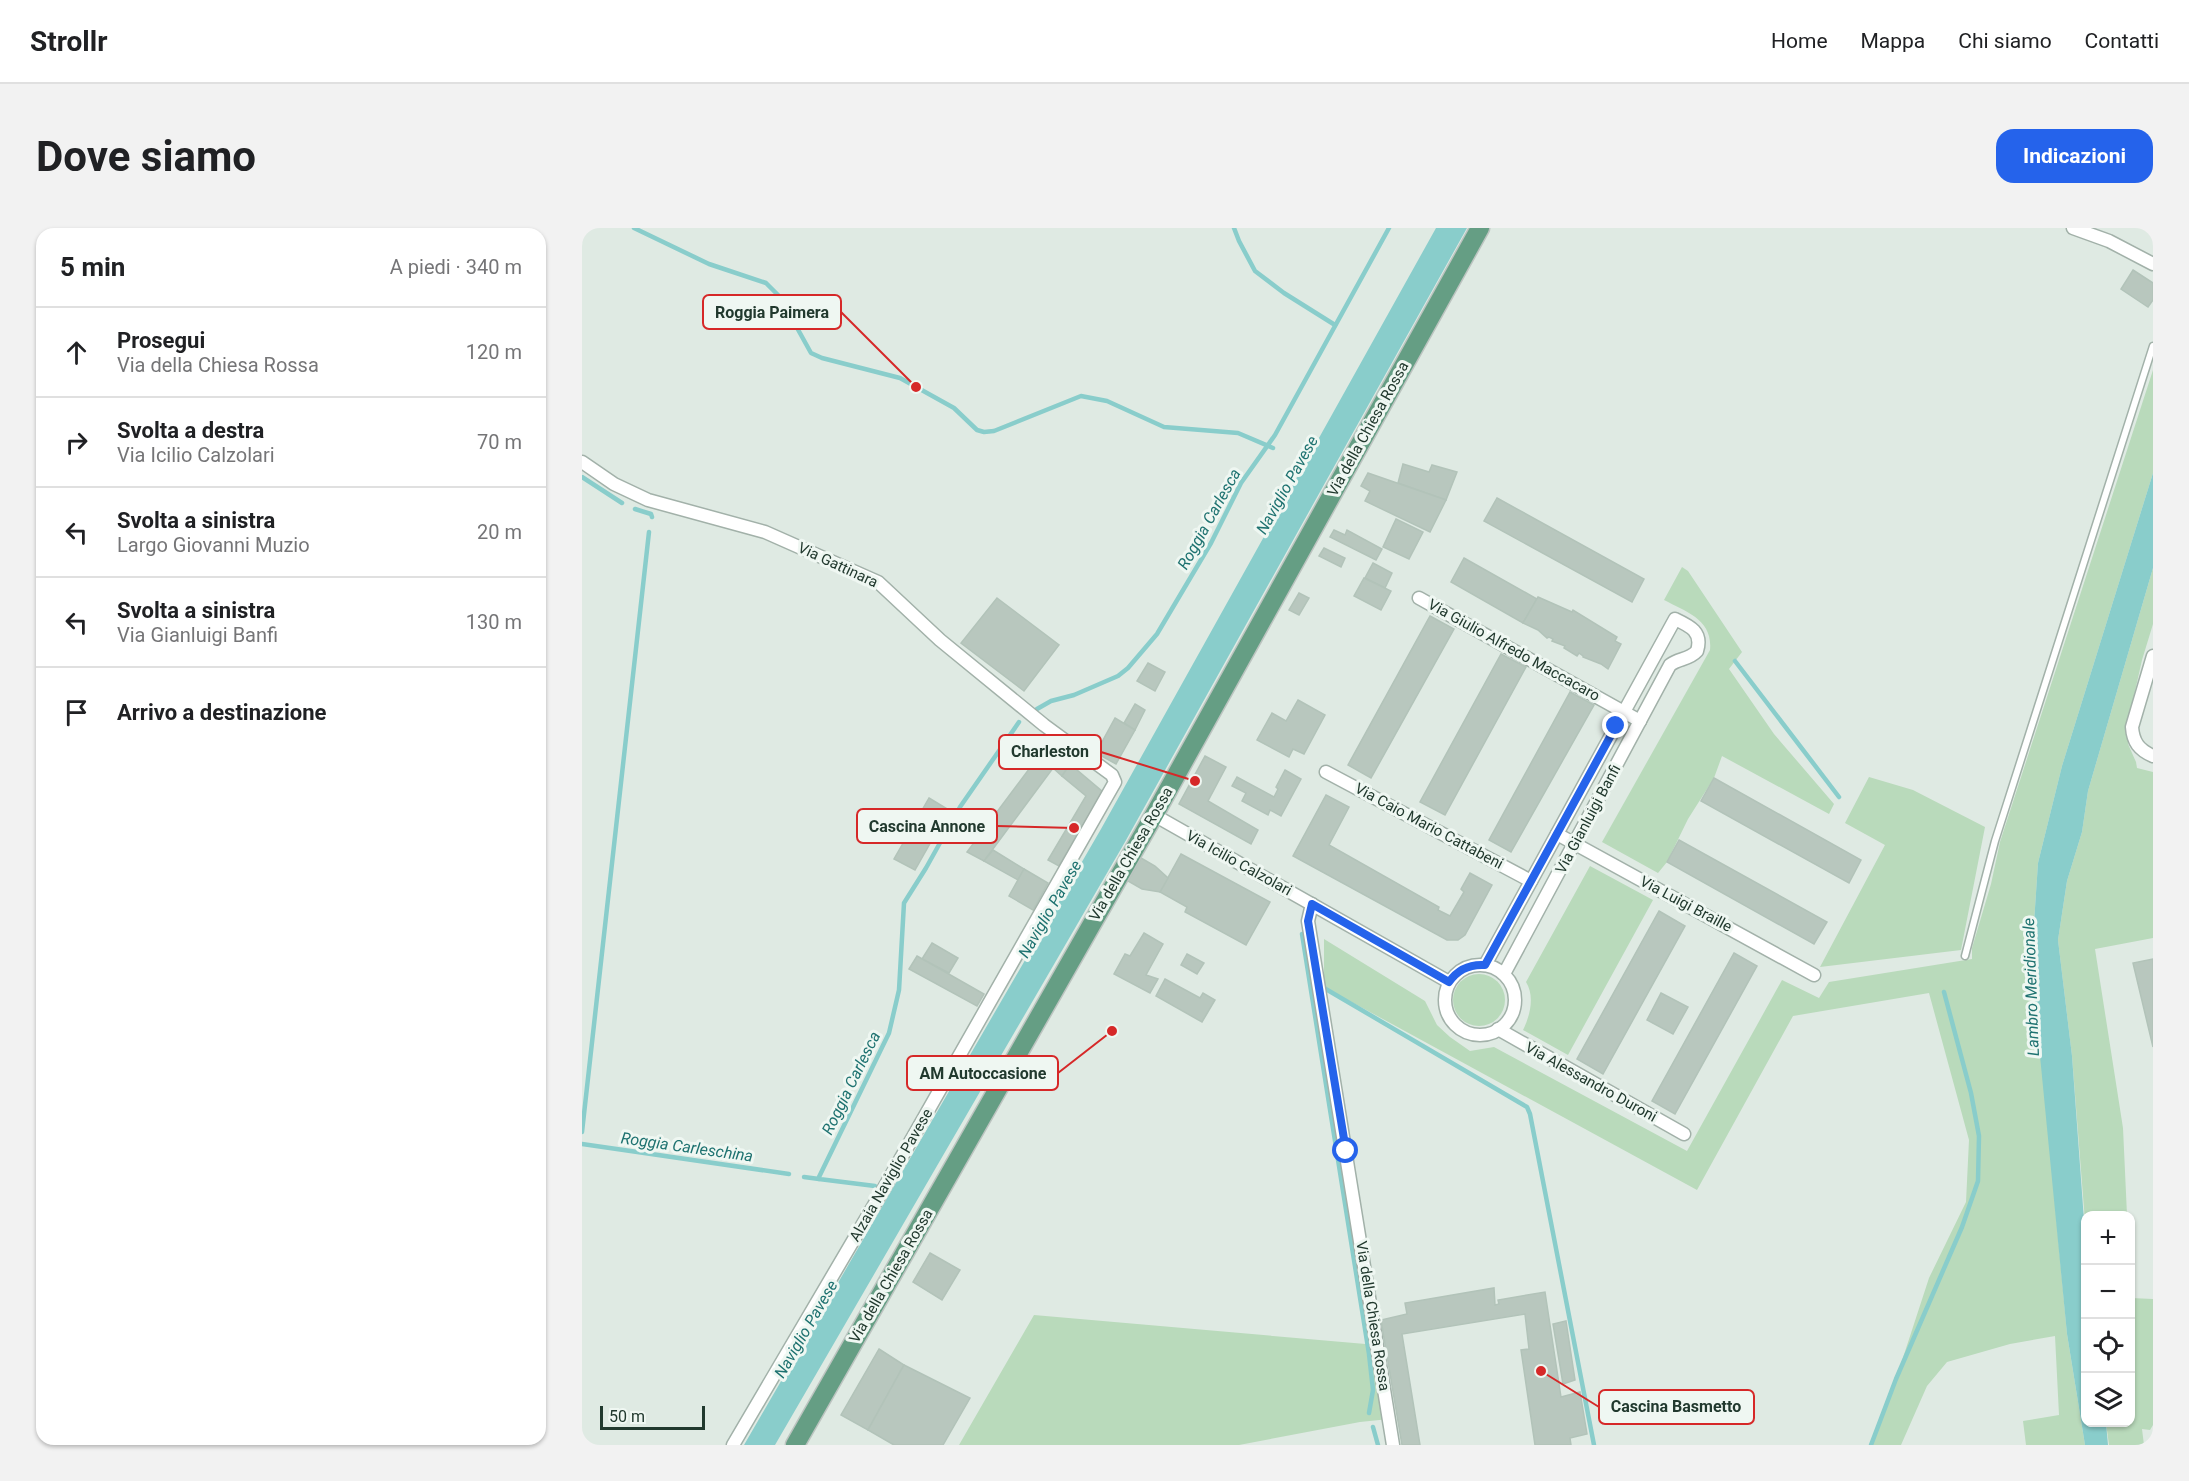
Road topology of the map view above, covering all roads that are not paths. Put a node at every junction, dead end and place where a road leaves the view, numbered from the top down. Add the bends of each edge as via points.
1 (1479, 228) edge
2 (2073, 228) edge
3 (2153, 264) edge
4 (2153, 346) edge
5 (582, 462) edge
6 (1419, 598) dead end
7 (2153, 656) edge
8 (1624, 711) junction
9 (1640, 721) junction
10 (2153, 756) edge
11 (1326, 772) dead end
12 (1114, 778) joint
13 (1154, 815) junction
14 (1557, 834) junction
15 (1575, 843) junction
16 (1531, 881) junction
17 (1312, 904) junction
18 (1965, 956) dead end
19 (1485, 965) junction
20 (1504, 974) junction
21 (1814, 975) dead end
22 (1449, 982) junction
23 (1498, 1029) junction
24 (1684, 1134) dead end
25 (734, 1445) edge
26 (795, 1445) edge
27 (1394, 1445) edge

1 - 13 main road, Via della Chiesa Rossa
2 - 3 street
4 - 18 lane via 1995,841
5 - 12 street, Via Gattinara via 614,484 648,500 765,532 878,582 940,640
6 - 8 street, Via Giulio Alfredo Maccacaro
7 - 10 street via 2132,727 2139,748
8 - 9 street, Via Giulio Alfredo Maccacaro
8 - 9 street, Via Gianluigi Banfi via 1675,619 1689,626 1698,637 1696,651 1670,665
8 - 14 street, Via Gianluigi Banfi
9 - 15 street, Via Gianluigi Banfi
11 - 16 street, Via Caio Mario Cattabeni
12 - 25 street, Alzaia Naviglio Pavese via 1114,786 1101,810
13 - 17 street, Via Icilio Calzolari
13 - 26 main road, Via della Chiesa Rossa
14 - 15 street, Via Luigi Braille
14 - 16 street, Via Gianluigi Banfi
15 - 20 street, Via Gianluigi Banfi
15 - 21 street, Via Luigi Braille
16 - 19 street, Via Gianluigi Banfi
17 - 22 street, Via Icilio Calzolari
17 - 27 street, Via della Chiesa Rossa via 1308,921
19 - 20 street
19 - 22 street via 1465,968
20 - 23 street via 1512,987 1514,1006
22 - 23 street via 1445,1007 1456,1026 1476,1034
23 - 24 street, Via Alessandro Duroni

